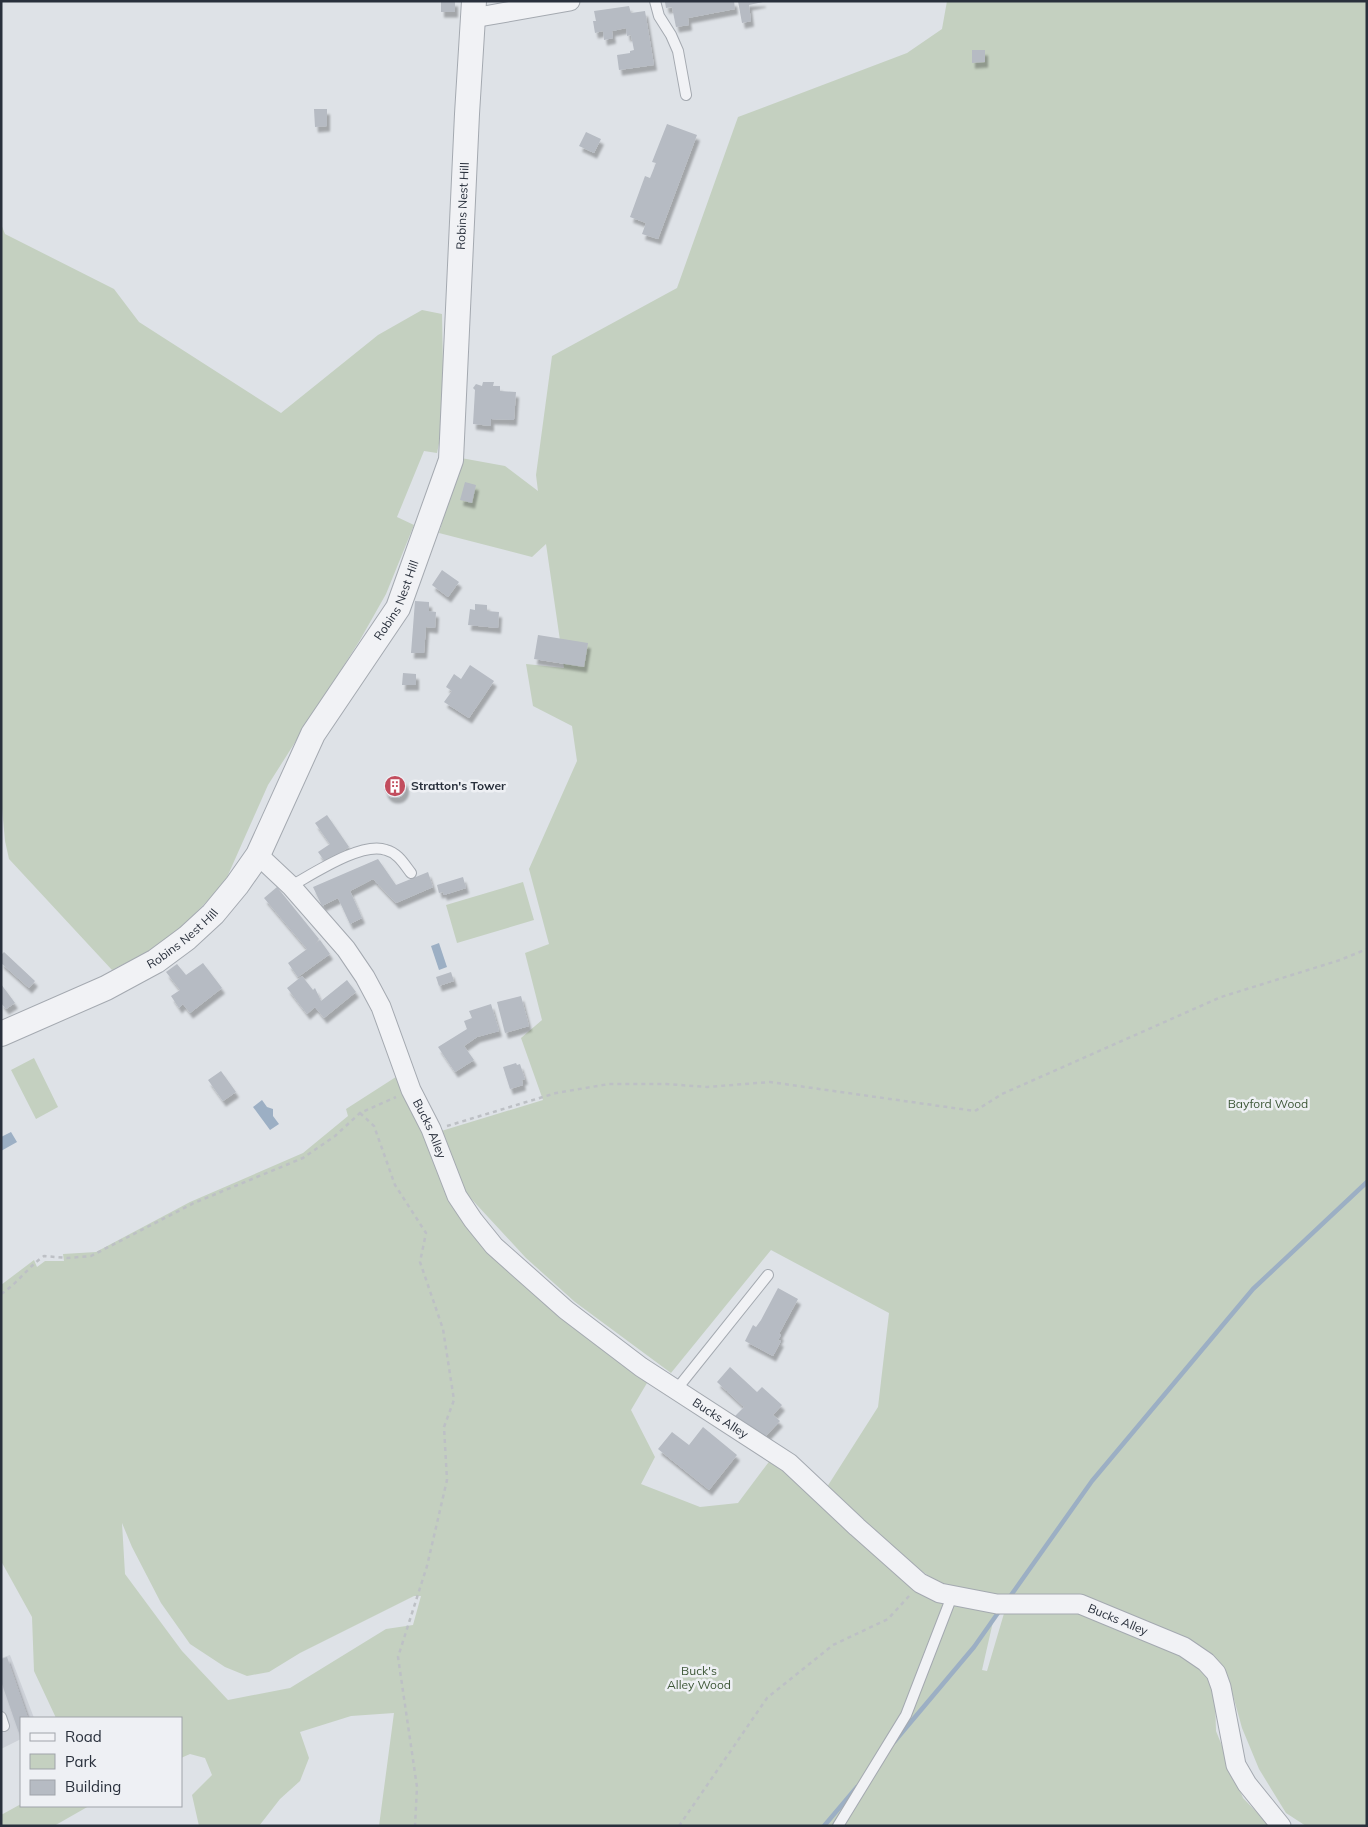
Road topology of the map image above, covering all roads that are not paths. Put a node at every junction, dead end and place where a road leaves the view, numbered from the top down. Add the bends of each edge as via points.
1 (570, 1) edge
2 (654, 1) edge
3 (474, 9) edge
4 (686, 95) dead end
5 (258, 855) junction
6 (411, 873) dead end
7 (291, 886) junction
8 (1, 1034) edge
9 (768, 1275) dead end
10 (676, 1390) junction
11 (952, 1596) junction
12 (838, 1826) edge
13 (1281, 1826) edge

1 - 3 street
2 - 4 lane via 678,51
3 - 5 street, Robins Nest Hill via 451,460 398,608 313,734
5 - 7 street, Bucks Alley
5 - 8 street, Robins Nest Hill via 213,914 156,961 106,988
6 - 7 lane via 399,858 386,850 370,848
7 - 10 street, Bucks Alley via 366,977 457,1196 473,1220 494,1246 566,1310
9 - 10 lane
10 - 11 street, Bucks Alley via 789,1463 920,1583
11 - 12 lane via 906,1715
11 - 13 street, Bucks Alley via 1003,1604 1080,1604 1184,1647 1206,1662 1216,1673 1221,1687 1236,1765

